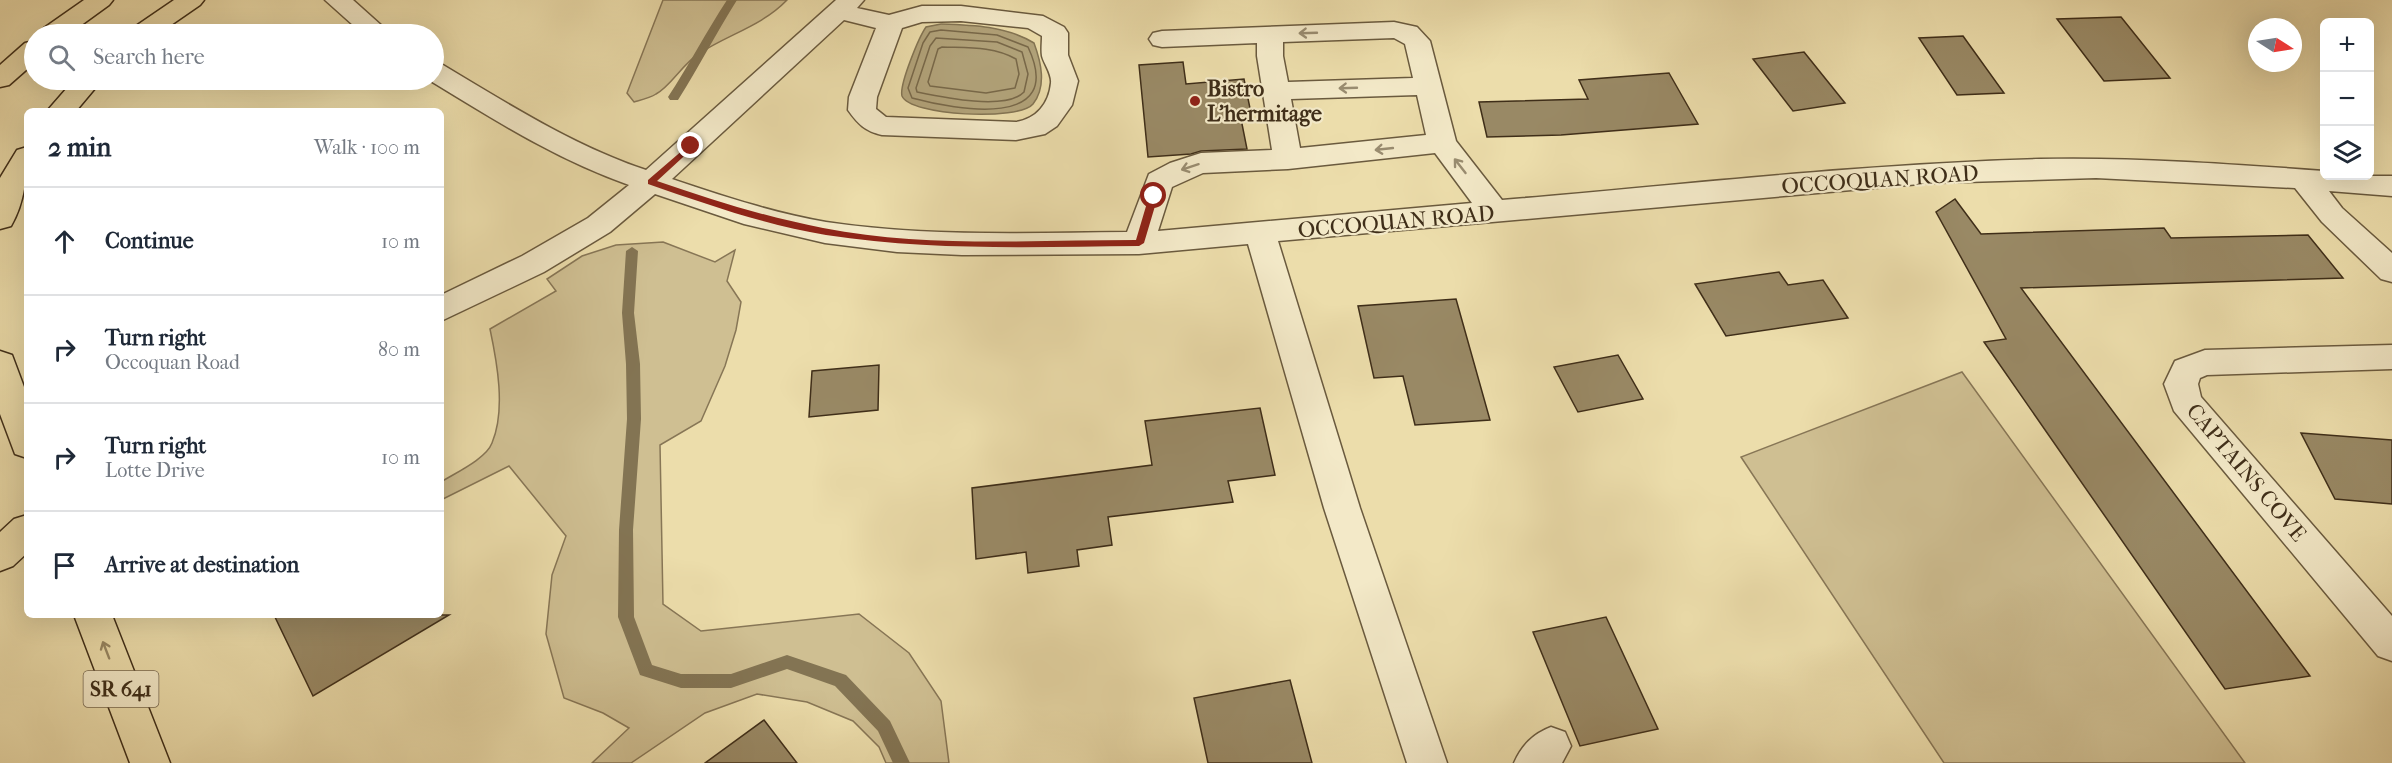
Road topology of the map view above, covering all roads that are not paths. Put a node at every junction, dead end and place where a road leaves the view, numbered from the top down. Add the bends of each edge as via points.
1 (100, 0) edge
2 (191, 0) edge
3 (338, 0) edge
4 (845, 6) edge
5 (891, 23) junction
6 (67, 24) edge
7 (156, 24) edge
8 (366, 24) edge
9 (1275, 34) junction
10 (1162, 39) dead end
11 (24, 59) edge
12 (444, 77) edge
13 (0, 79) edge
14 (1428, 86) junction
15 (80, 90) edge
16 (1276, 94) junction
17 (64, 108) edge
18 (1442, 143) junction
19 (1288, 159) junction
20 (24, 162) edge
21 (2302, 179) junction
22 (651, 182) junction
23 (2392, 186) edge
24 (1496, 213) junction
25 (0, 219) edge
26 (1260, 234) junction
27 (1139, 243) junction
28 (2392, 271) edge
29 (444, 308) edge
30 (2392, 357) edge
31 (0, 364) edge
32 (24, 435) edge
33 (24, 533) edge
34 (0, 555) edge
35 (94, 618) edge
36 (2392, 644) edge
37 (150, 763) edge
38 (1427, 763) edge

1 - 6 main road
2 - 7 main road
3 - 8 street
4 - 5 street
4 - 22 street
5 - 5 street via 863,97 862,110 882,126 1016,131 1035,128 1058,105 1065,81 1055,55 1055,33 1048,27 1034,21 926,12 903,16
9 - 10 street
14 -> 9 street via 1417,41 1402,31
9 - 16 street via 1270,56
11 - 13 main road
12 - 22 street, OCCOQUAN ROAD via 580,154
14 -> 16 street via 1294,89
14 - 18 street
15 - 17 main road
16 - 19 street
18 -> 19 street
24 -> 18 street
19 -> 27 street via 1201,163 1159,181
20 - 25 main road via 12,182
21 - 23 street, OCCOQUAN ROAD
21 - 24 street, OCCOQUAN ROAD via 2122,169 2012,169 1903,175
21 - 28 street via 2332,215
22 - 27 street, OCCOQUAN ROAD via 744,214 825,232 962,244
22 - 29 street via 599,225
24 - 26 street, OCCOQUAN ROAD
26 - 27 street, OCCOQUAN ROAD
26 - 38 street via 1342,508
30 - 36 street, CAPTAINS COVE via 2205,363 2187,370 2181,384 2186,402
31 - 32 main road
33 - 34 main road
37 -> 35 main road, SR 641

